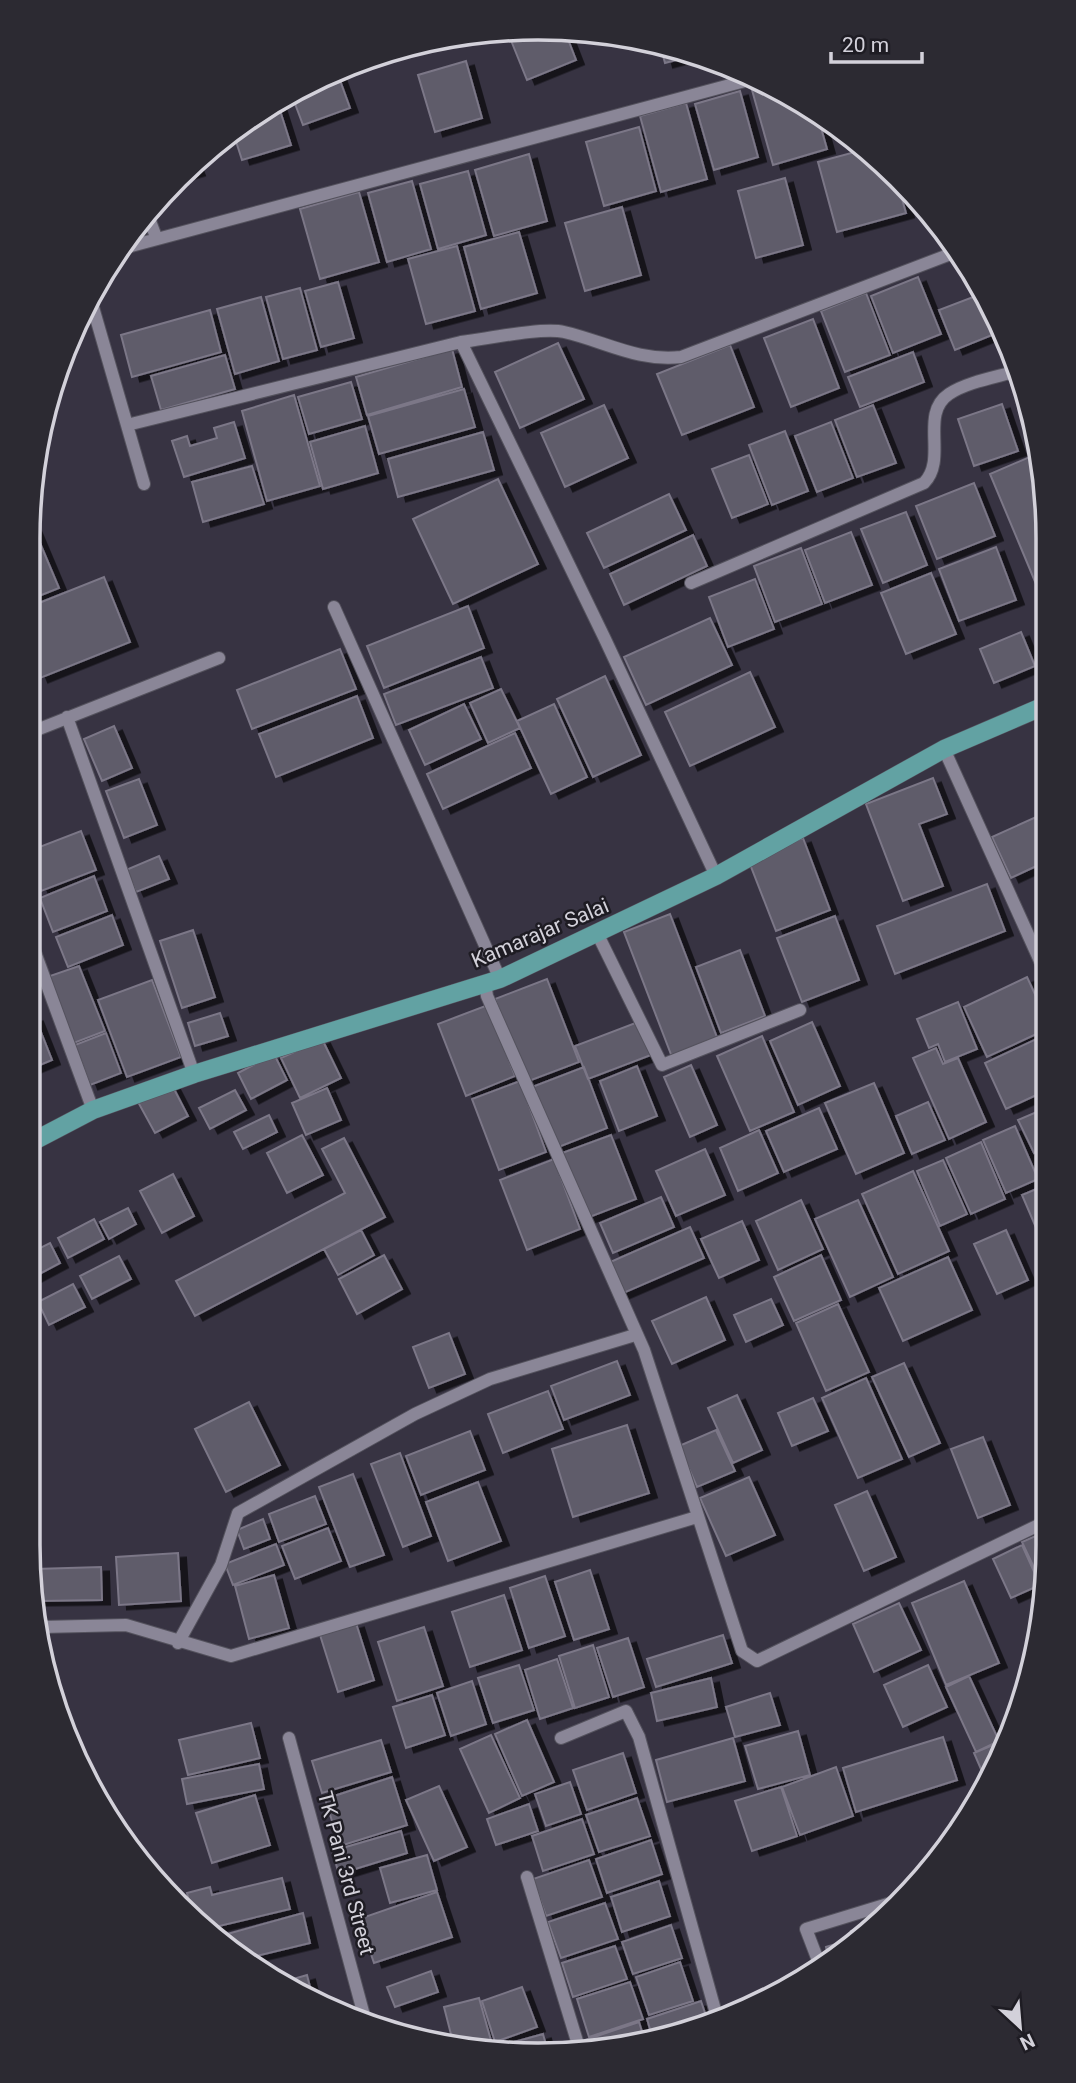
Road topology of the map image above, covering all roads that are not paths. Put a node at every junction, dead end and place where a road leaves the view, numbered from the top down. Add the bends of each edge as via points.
1 (738, 83) edge
2 (151, 225) edge
3 (156, 237) junction
4 (137, 243) edge
5 (947, 255) edge
6 (95, 313) edge
7 (461, 342) junction
8 (1008, 374) edge
9 (127, 425) junction
10 (144, 484) dead end
11 (691, 583) dead end
12 (334, 607) dead end
13 (219, 658) dead end
14 (1036, 709) edge
15 (67, 717) junction
16 (40, 728) edge
17 (944, 748) junction
18 (716, 876) junction
19 (598, 935) junction
20 (1036, 952) edge
21 (40, 966) edge
22 (492, 981) junction
23 (800, 1010) dead end
24 (194, 1074) junction
25 (93, 1110) junction
26 (40, 1138) edge
27 (635, 1335) junction
28 (697, 1517) junction
29 (1036, 1526) edge
30 (48, 1628) edge
31 (178, 1643) junction
32 (289, 1738) dead end
33 (561, 1738) dead end
34 (527, 1877) dead end
35 (880, 1906) edge
36 (817, 1958) edge
37 (363, 2010) edge
38 (714, 2010) edge
39 (577, 2041) edge

1 - 3 street
2 - 3 street
3 - 4 street
5 - 7 street via 681,357 629,353 561,331
6 - 9 street
7 - 9 street
7 - 18 street
8 - 11 street via 950,393 939,405 935,467 923,483
9 - 10 street
12 - 22 street
13 - 15 street
14 - 17 main road, Kamarajar Salai
15 - 16 street
15 - 24 street
17 - 18 main road, Kamarajar Salai
17 - 20 street
18 - 19 main road, Kamarajar Salai
19 - 22 main road, Kamarajar Salai
19 - 23 street via 662,1065
21 - 25 street
22 - 24 main road, Kamarajar Salai
22 - 27 street via 486,996
24 - 25 main road, Kamarajar Salai
25 - 26 main road, Kamarajar Salai
27 - 28 street via 644,1350
27 - 31 street via 490,1378 415,1414 238,1513 221,1565
28 - 29 street via 743,1651 757,1661
28 - 31 street via 231,1656
30 - 31 street via 126,1625
32 - 37 street, TK Pani 3rd Street
33 - 38 street via 626,1711 639,1737
34 - 39 street
35 - 36 street via 806,1929

